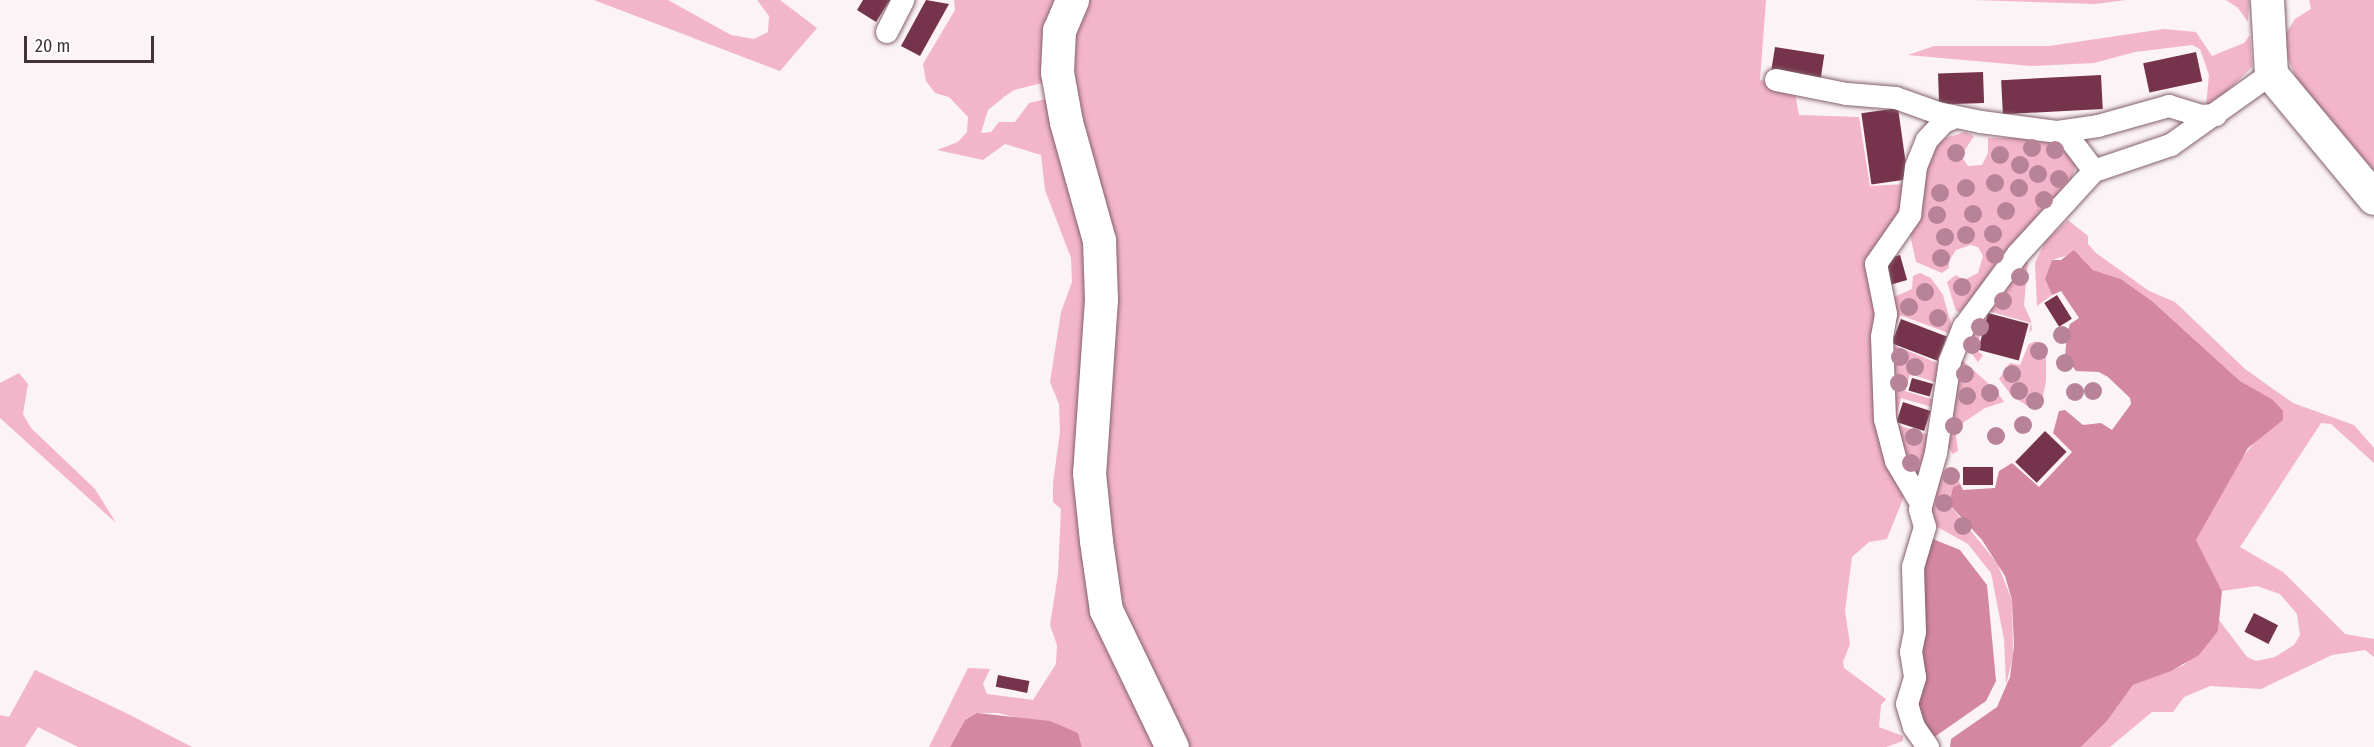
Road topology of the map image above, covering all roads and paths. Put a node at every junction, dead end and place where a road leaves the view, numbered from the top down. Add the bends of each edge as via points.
1 (903, 0) edge
2 (1072, 0) edge
3 (2267, 0) edge
4 (887, 32) dead end
5 (2271, 74) junction
6 (1776, 80) dead end
7 (2216, 115) junction
8 (1955, 117) junction
9 (2058, 132) junction
10 (2094, 171) junction
11 (2374, 198) edge
12 (1921, 503) junction
13 (1172, 747) edge
14 (1928, 747) edge

1 - 4 lane
2 - 13 street via 1059,30 1057,72 1066,122 1099,240 1101,299 1089,473 1096,541 1106,610
3 - 5 street
5 - 7 lane
5 - 11 street
6 - 8 lane via 1847,94 1896,98
7 - 9 lane via 2201,116 2169,106 2098,126
7 - 10 lane via 2171,145
8 - 9 lane
8 - 12 lane via 1944,122 1927,140 1916,167 1910,215 1876,264 1886,314 1881,337 1885,419 1896,461
9 - 10 lane via 2070,139
10 - 12 lane via 2019,254 1964,327 1950,361 1936,453
12 - 14 lane via 1925,527 1913,567 1915,632 1911,652 1915,677 1907,704 1914,727

